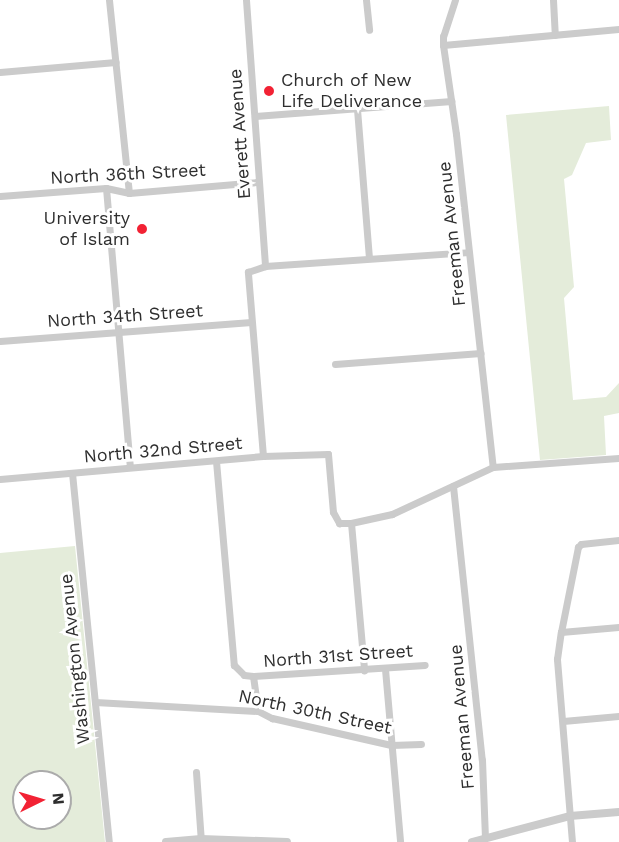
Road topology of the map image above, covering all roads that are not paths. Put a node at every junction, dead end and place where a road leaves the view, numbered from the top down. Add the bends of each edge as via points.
1 (109, 0) edge
2 (246, 0) edge
3 (366, 0) edge
4 (455, 0) edge
5 (553, 0) edge
6 (619, 29) edge
7 (369, 30) dead end
8 (555, 34) junction
9 (443, 45) junction
10 (116, 62) junction
11 (0, 72) edge
12 (451, 101) junction
13 (357, 109) junction
14 (255, 117) junction
15 (258, 182) junction
16 (106, 188) junction
17 (129, 193) junction
18 (0, 196) edge
19 (469, 252) junction
20 (369, 258) junction
21 (265, 266) junction
22 (251, 322) junction
23 (117, 331) junction
24 (0, 340) edge
25 (481, 353) junction
26 (335, 364) dead end
27 (263, 456) junction
28 (619, 458) edge
29 (216, 461) junction
30 (130, 467) junction
31 (493, 467) junction
32 (72, 473) junction
33 (0, 479) edge
34 (453, 486) junction
35 (351, 523) junction
36 (619, 540) edge
37 (619, 627) edge
38 (561, 632) junction
39 (425, 665) dead end
40 (386, 669) junction
41 (364, 670) junction
42 (253, 676) junction
43 (95, 702) junction
44 (258, 711) junction
45 (619, 716) edge
46 (563, 722) junction
47 (421, 744) dead end
48 (391, 745) junction
49 (196, 772) dead end
50 (619, 812) edge
51 (570, 816) junction
52 (485, 838) junction
53 (201, 840) edge
54 (109, 842) edge
55 (166, 842) edge
56 (287, 842) edge
57 (400, 842) edge
58 (472, 842) edge
59 (572, 842) edge

1 - 10 street
2 - 14 street, Everett Avenue
3 - 7 street
4 - 9 street, Freeman Avenue
5 - 8 street
6 - 8 street
8 - 9 street
9 - 12 street, Freeman Avenue
10 - 11 street
10 - 17 street
12 - 13 street
12 - 19 street, Freeman Avenue
13 - 14 street
13 - 20 street
14 - 15 street, Everett Avenue
15 - 17 street, North 36th Street
15 - 21 street, Everett Avenue
16 - 17 street, North 36th Street
16 - 18 street, North 36th Street
16 - 23 street
19 - 20 street
19 - 25 street, Freeman Avenue
20 - 21 street
21 - 22 street via 248,272
22 - 23 street, North 34th Street
22 - 27 street
23 - 24 street, North 34th Street
23 - 30 street
25 - 26 street
25 - 31 street, Freeman Avenue
27 - 29 street, North 32nd Street
27 - 35 street, North 32nd Street via 328,454 333,512 339,523
28 - 31 street
29 - 30 street, North 32nd Street
29 - 42 street via 234,665 244,675
30 - 32 street, North 32nd Street
31 - 34 street
32 - 33 street, North 32nd Street
32 - 43 street, Washington Avenue
34 - 35 street via 392,514
34 - 52 street, Freeman Avenue via 482,760
35 - 41 street
36 - 38 street via 578,547
37 - 38 street
38 - 46 street via 557,659
39 - 40 street, North 31st Street
40 - 41 street, North 31st Street
40 - 48 street
41 - 42 street, North 31st Street
42 - 44 street
43 - 44 street, North 30th Street
43 - 54 street, Washington Avenue
44 - 48 street, North 30th Street via 272,718
45 - 46 street
46 - 51 street
47 - 48 street, North 30th Street
48 - 57 street
49 - 53 street
50 - 51 street
51 - 52 street
51 - 59 street
52 - 58 street
53 - 55 street
53 - 56 street

